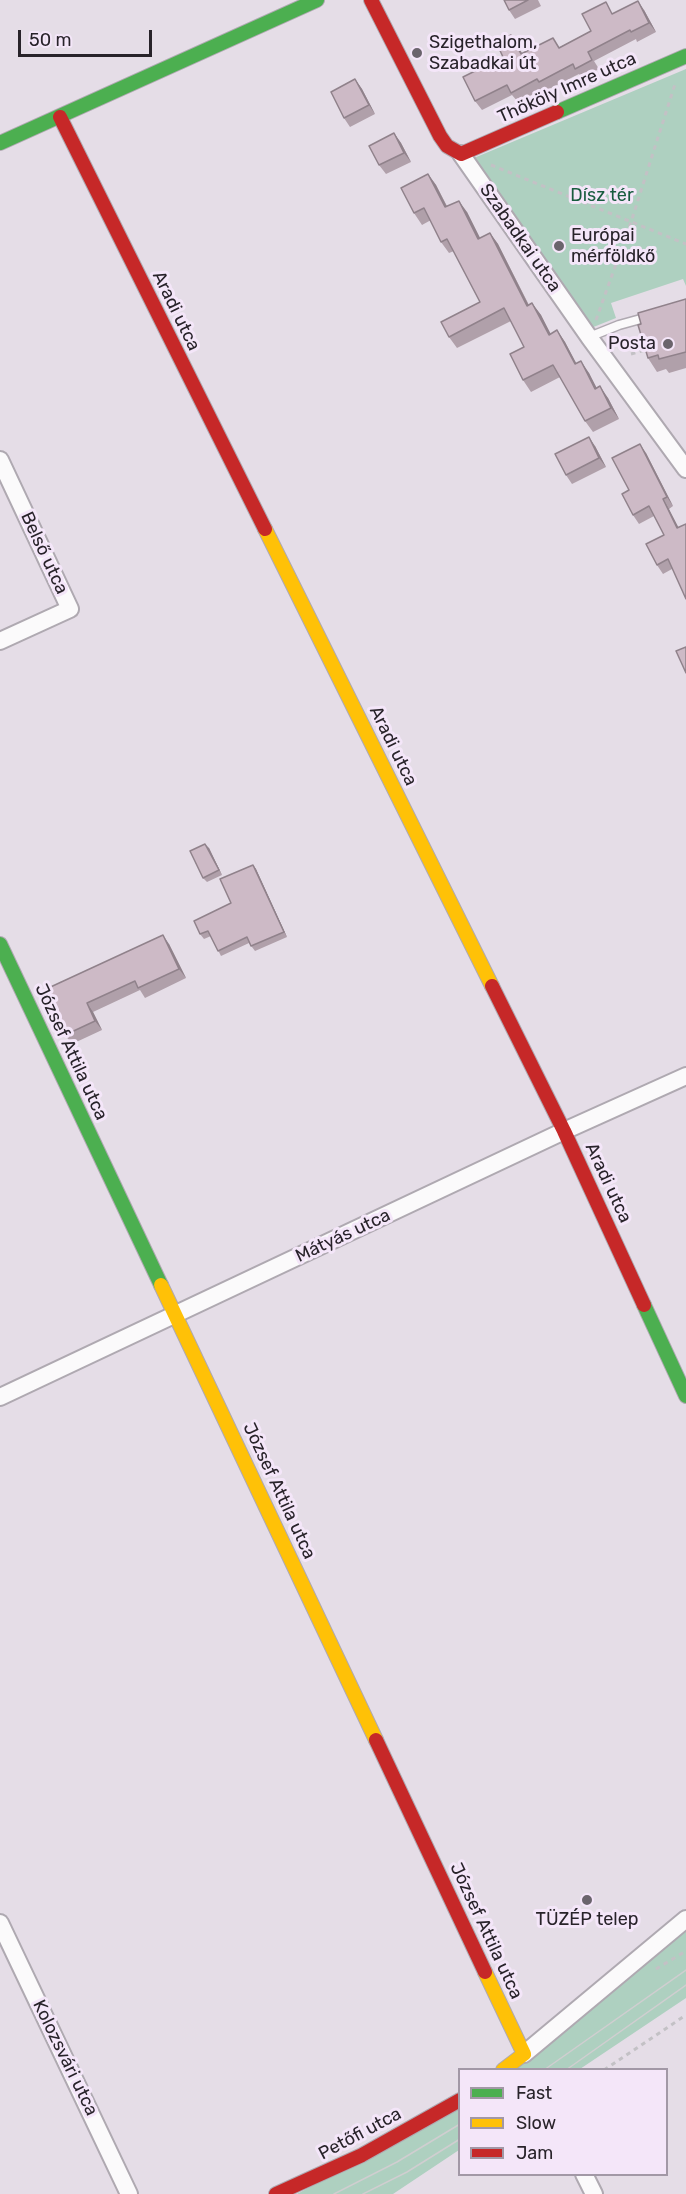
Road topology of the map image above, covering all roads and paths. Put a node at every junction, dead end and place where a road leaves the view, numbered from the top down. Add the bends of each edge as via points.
1 (317, 0) edge
2 (371, 0) edge
3 (685, 56) edge
4 (60, 117) junction
5 (0, 143) edge
6 (462, 153) junction
7 (631, 222) junction
8 (686, 244) edge
9 (662, 313) edge
10 (590, 337) junction
11 (651, 349) edge
12 (631, 354) dead end
13 (0, 460) edge
14 (686, 469) edge
15 (0, 641) edge
16 (0, 944) edge
17 (686, 1076) edge
18 (564, 1131) junction
19 (176, 1314) junction
20 (686, 1396) edge
21 (0, 1397) edge
22 (686, 1920) edge
23 (0, 1923) edge
24 (686, 2015) edge
25 (524, 2054) junction
26 (506, 2068) edge
27 (607, 2068) edge
28 (458, 2101) edge
29 (585, 2176) edge
30 (129, 2194) edge
31 (276, 2194) edge
32 (594, 2194) edge

1 - 4 street
2 - 6 street, Szabadkai utca via 440,136 447,146
3 - 6 street, Thököly Imre utca
3 - 7 path
4 - 5 street
4 - 18 street, Aradi utca
6 - 7 path
6 - 10 street, Szabadkai utca
7 - 8 path
7 - 10 path
9 - 10 lane
10 - 14 street, Szabadkai utca
11 - 12 path
13 - 15 street, Belső utca via 70,609
16 - 19 street, József Attila utca
17 - 18 street, Mátyás utca
18 - 19 street, Mátyás utca
18 - 20 street, Aradi utca
19 - 21 street, Mátyás utca
19 - 25 street, József Attila utca
22 - 25 street
23 - 30 street, Kolozsvári utca
24 - 27 path
25 - 26 street
28 - 31 street, Petőfi utca via 362,2155
29 - 32 street

